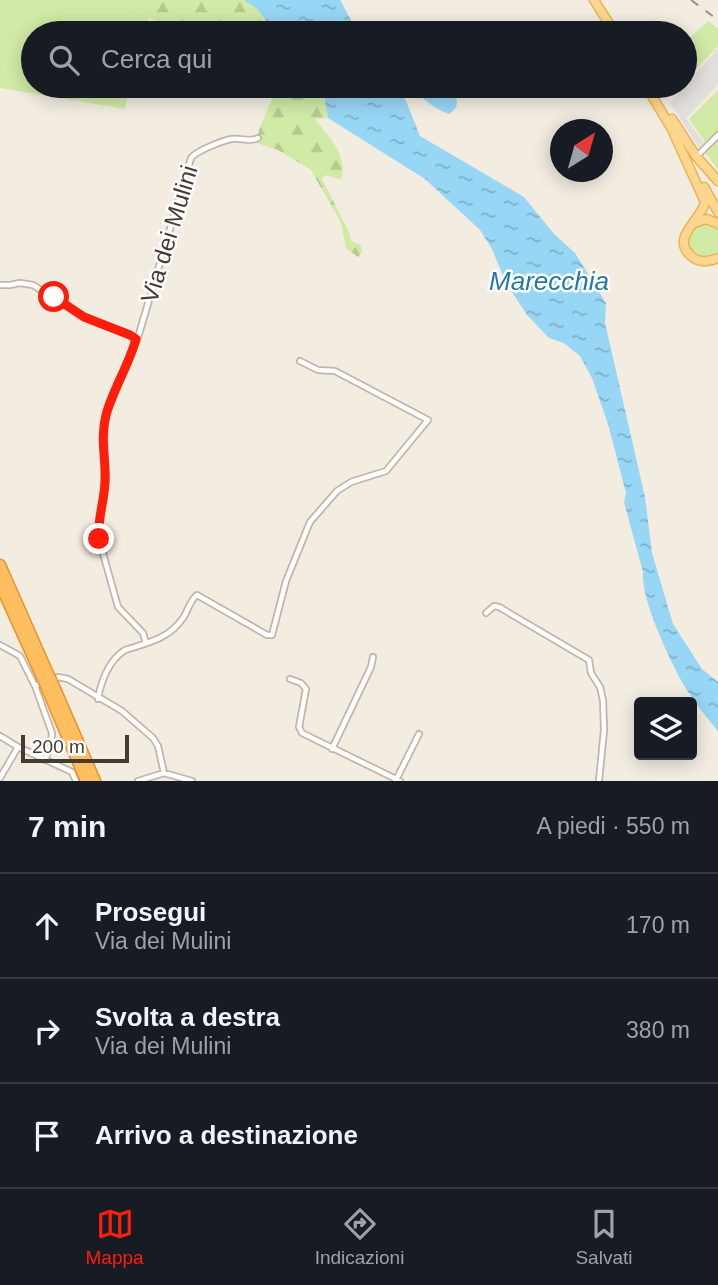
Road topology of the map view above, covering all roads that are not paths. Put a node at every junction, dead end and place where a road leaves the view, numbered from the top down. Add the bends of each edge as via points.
1 (594, 0) edge
2 (607, 21) edge
3 (653, 98) edge
4 (657, 98) edge
5 (674, 134) junction
6 (718, 135) edge
7 (258, 138) dead end
8 (696, 156) junction
9 (718, 181) edge
10 (718, 212) edge
11 (718, 223) edge
12 (691, 224) junction
13 (718, 258) edge
14 (0, 285) edge
15 (136, 339) junction
16 (300, 361) dead end
17 (0, 565) edge
18 (0, 584) edge
19 (486, 614) dead end
20 (146, 643) junction
21 (0, 645) edge
22 (373, 657) dead end
23 (290, 679) dead end
24 (45, 682) junction
25 (98, 699) junction
26 (419, 734) dead end
27 (0, 736) edge
28 (18, 747) junction
29 (332, 749) junction
30 (44, 760) junction
31 (164, 773) junction
32 (0, 778) edge
33 (398, 780) edge
34 (76, 781) edge
35 (86, 781) edge
36 (95, 781) edge
37 (138, 781) edge
38 (192, 781) edge
39 (599, 781) edge

1 - 2 main road
3 - 5 main road
4 - 8 main road
5 - 10 main road
5 - 12 main road via 705,202
6 - 8 street
7 - 15 street, Via dei Mulini via 233,138 191,158
8 - 9 main road
11 - 12 main road via 707,219
12 - 13 main road via 684,238 687,251 698,260
14 - 15 street, Via dei Mulini via 33,285 84,317
15 - 20 street, Via dei Mulini via 104,426 106,479 98,530 116,603
16 - 20 street via 318,370 335,370 428,419 386,471 351,482 318,510 290,568 272,635 197,595 172,632
17 - 24 highway
18 - 24 highway
19 - 39 street via 499,607 589,660 603,700
20 - 25 street via 118,655
21 - 24 street via 20,656
22 - 29 street
23 - 29 street via 306,689 299,727 302,733
24 - 25 street via 64,678
24 - 30 street via 52,733
24 - 35 highway
24 - 36 highway
25 - 31 street via 122,711 153,738
26 - 33 street
27 - 28 street
28 - 30 street
28 - 32 street
29 - 33 street
30 - 34 street via 72,772
31 - 37 street
31 - 38 street

